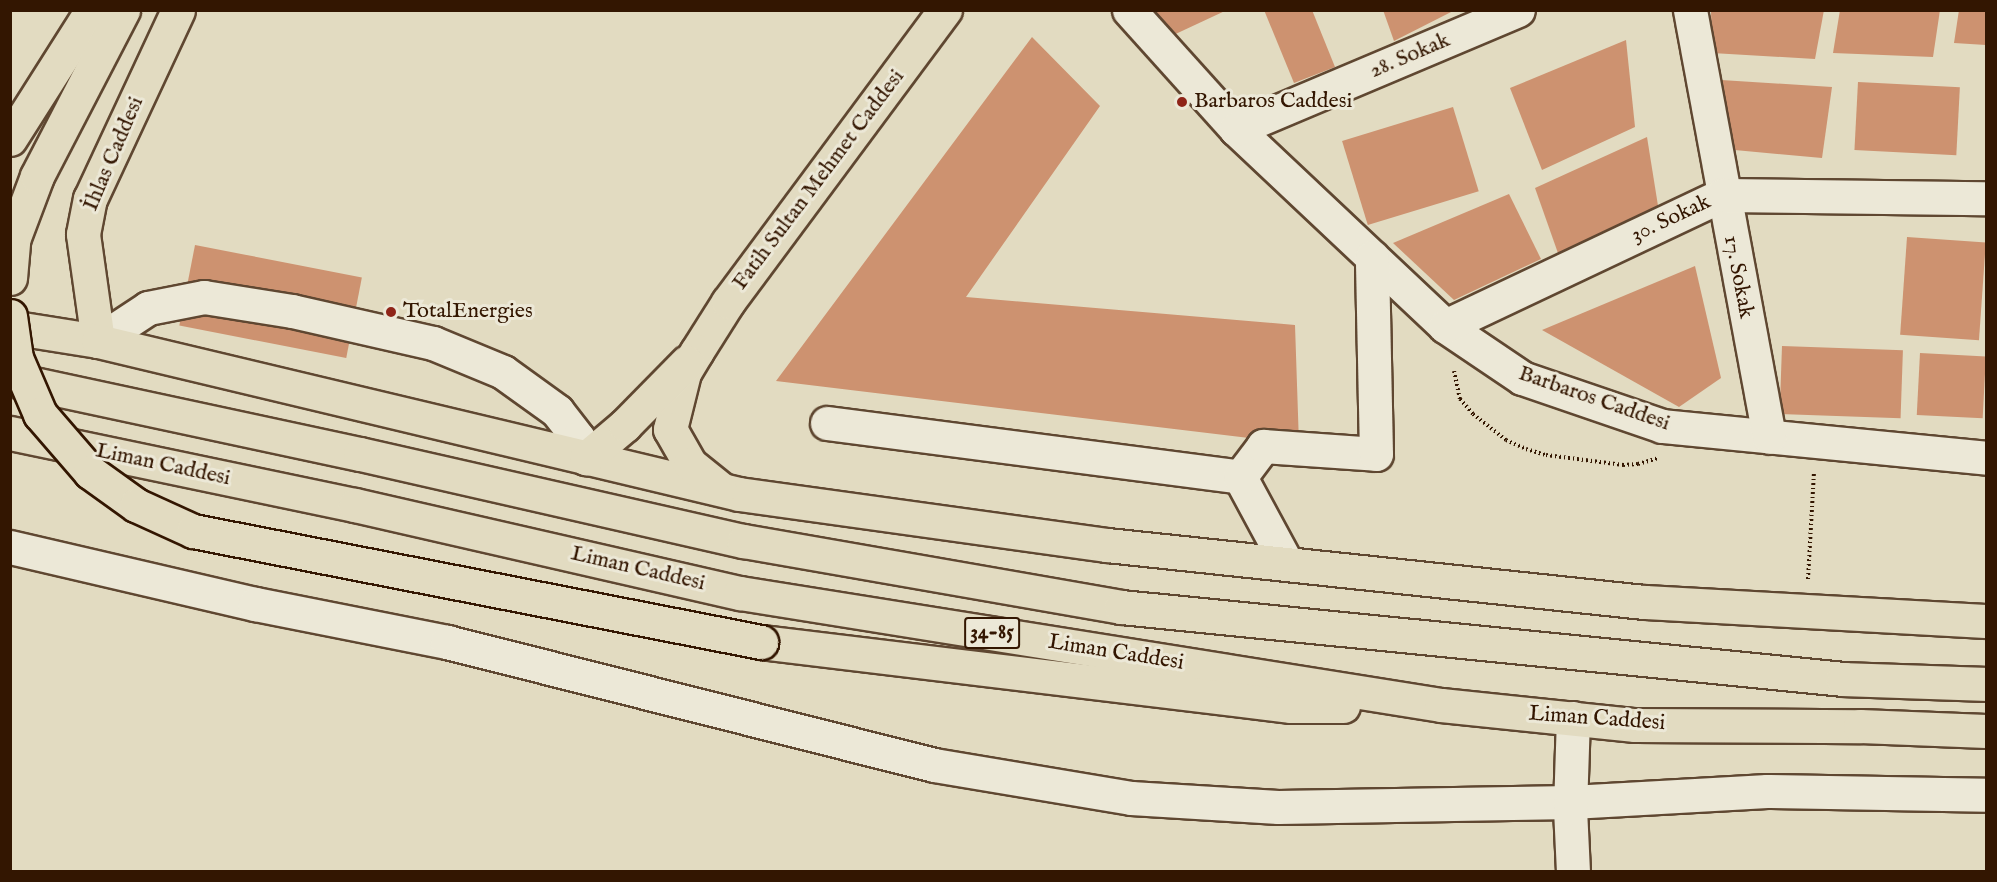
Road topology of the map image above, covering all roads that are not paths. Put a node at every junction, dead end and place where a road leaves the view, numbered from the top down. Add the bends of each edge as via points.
1 (92, 10) edge
2 (123, 10) edge
3 (178, 10) edge
4 (945, 10) edge
5 (1129, 10) edge
6 (1518, 10) edge
7 (1690, 10) edge
8 (1236, 129) junction
9 (10, 139) edge
10 (1722, 195) junction
11 (1986, 198) edge
12 (1372, 257) junction
13 (10, 278) edge
14 (10, 316) edge
15 (1445, 326) junction
16 (10, 327) edge
17 (98, 341) junction
18 (697, 351) junction
19 (10, 380) edge
20 (827, 423) dead end
21 (10, 433) edge
22 (1769, 437) junction
23 (586, 458) junction
24 (1986, 458) edge
25 (1240, 477) junction
26 (723, 491) junction
27 (10, 547) edge
28 (1287, 564) junction
29 (1986, 621) edge
30 (1986, 684) edge
31 (1441, 705) junction
32 (1573, 718) junction
33 (1986, 731) edge
34 (1986, 795) edge
35 (1571, 802) junction
36 (1573, 872) edge

1 - 9 main road
2 - 13 main road via 37,176 12,240
3 - 17 main road, İhlas Caddesi via 90,198 83,234
4 - 18 main road, Fatih Sultan Mehmet Caddesi via 728,302
5 - 8 street, Barbaros Caddesi
6 - 8 street, 28. Sokak
7 - 10 street, 17. Sokak
8 - 12 street, Barbaros Caddesi
10 - 11 street, 30. Sokak
10 - 15 street, 30. Sokak
10 - 22 street, 17. Sokak
12 - 15 street, Barbaros Caddesi
12 - 25 street via 1376,454 1263,446
14 - 31 main road, bridge via 16,358 40,414 90,472 136,505 193,531 761,642 1291,706
15 - 22 street, Barbaros Caddesi via 1521,378 1662,426
16 - 17 main road
17 - 23 main road
17 - 23 street via 148,308 204,297 292,311 433,343 503,372 557,411 578,438
18 - 23 main road via 625,425
18 - 26 main road via 684,373 670,429 690,464
19 - 30 main road, Liman Caddesi / 34-85 via 744,541 1121,607 1843,679
20 - 25 street
21 - 31 main road, Liman Caddesi / 34-85 via 366,507 740,593
22 - 24 street, Barbaros Caddesi
23 - 26 main road
25 - 28 street
26 - 28 main road via 1107,544
27 - 35 street via 255,604 447,642 934,765 1131,798 1278,807
28 - 29 main road via 1644,602
31 - 32 main road, Liman Caddesi / 34-85
32 - 33 main road, Liman Caddesi / 34-85 via 1635,724
32 - 35 street
34 - 35 street via 1767,791
35 - 36 street

